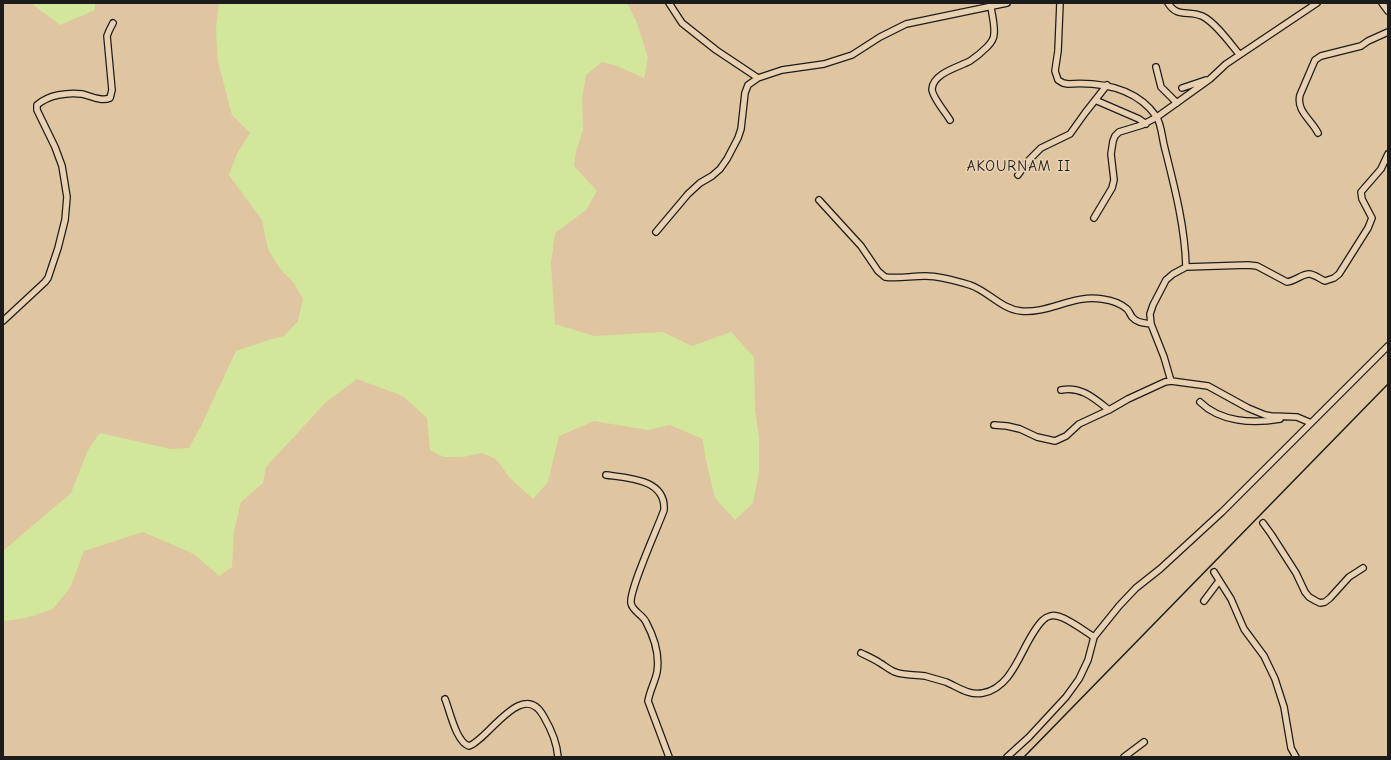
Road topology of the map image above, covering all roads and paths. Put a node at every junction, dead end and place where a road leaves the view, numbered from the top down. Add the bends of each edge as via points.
1 (669, 3) edge
2 (1007, 3) edge
3 (1060, 3) edge
4 (1168, 3) edge
5 (1317, 3) edge
6 (1382, 3) edge
7 (991, 7) junction
8 (1388, 11) edge
9 (113, 23) dead end
10 (1388, 32) edge
11 (1239, 54) junction
12 (1156, 67) dead end
13 (758, 78) junction
14 (1210, 79) junction
15 (1107, 85) junction
16 (1182, 88) dead end
17 (1095, 100) junction
18 (1177, 103) junction
19 (1157, 117) junction
20 (950, 120) dead end
21 (1146, 124) junction
22 (1318, 133) dead end
23 (1388, 154) edge
24 (1018, 175) dead end
25 (819, 200) dead end
26 (1094, 218) dead end
27 (656, 232) dead end
28 (1186, 267) junction
29 (3, 321) edge
30 (1151, 324) junction
31 (1388, 346) edge
32 (1171, 381) junction
33 (1061, 390) dead end
34 (1200, 402) dead end
35 (1109, 410) junction
36 (1287, 417) junction
37 (1311, 423) junction
38 (994, 425) dead end
39 (606, 474) dead end
40 (1263, 524) dead end
41 (1363, 568) dead end
42 (1214, 572) dead end
43 (1219, 581) junction
44 (1204, 601) dead end
45 (1094, 638) junction
46 (861, 653) dead end
47 (446, 699) dead end
48 (1144, 742) dead end
49 (558, 757) edge
50 (669, 757) edge
51 (1007, 757) edge
52 (1124, 757) edge
53 (1296, 757) edge

1 - 13 street via 682,23
2 - 7 street
3 - 15 street via 1055,71 1058,80 1068,84
4 - 11 street via 1175,11 1205,18
5 - 11 street
6 - 8 street
7 - 13 street via 906,24 852,55 824,64 782,70
7 - 20 street via 994,35 990,44 970,61 946,72 933,85 934,95
9 - 29 street via 107,36 112,90 110,98 69,94 49,98 37,105 62,166 67,197 65,220 48,278
10 - 22 street via 1362,46 1321,56 1316,60 1298,101 1301,110 1314,124
11 - 14 street
12 - 18 street via 1161,87
13 - 27 street via 748,85 741,129 727,159 720,169 688,194
14 - 16 street
14 - 18 street
15 - 17 street
15 - 19 street via 1131,95
17 - 21 street
17 - 24 street via 1070,134 1040,148
18 - 19 street
19 - 21 street
19 - 28 street via 1181,218
21 - 26 street via 1119,132 1115,136 1111,154 1114,180 1112,188
23 - 28 street via 1381,169 1361,192 1372,218 1368,228 1334,278 1325,281 1310,274 1287,282 1248,264
25 - 30 street via 885,277 926,276 957,281 979,288 1009,308 1020,311 1036,311 1087,299 1104,299 1128,310 1134,319
28 - 30 street via 1173,274 1162,286 1151,309
30 - 32 street
31 - 37 street
32 - 35 street via 1134,396
32 - 36 street via 1208,386 1248,408 1271,416
33 - 35 street via 1072,389 1088,394
34 - 36 street via 1209,410 1233,419 1269,421
35 - 38 street via 1079,424 1066,436 1055,441 1037,437 1020,429
36 - 37 street via 1297,417
37 - 45 street via 1222,512 1136,588
39 - 50 street via 650,484 663,499 664,510 638,576 631,602 645,619 657,649 657,673 648,701
40 - 41 street via 1296,573 1305,592 1316,601 1325,602 1349,577
42 - 43 street
43 - 44 street
43 - 53 street via 1231,599 1244,629 1264,656 1284,707 1291,748
45 - 46 street via 1063,618 1044,618 1005,679 994,689 983,693 966,692 946,682 925,676 898,673
45 - 51 street via 1088,660 1075,685 1052,713
47 - 49 street via 459,738 468,746 514,708 526,704 535,706 542,712 548,724
48 - 52 street

